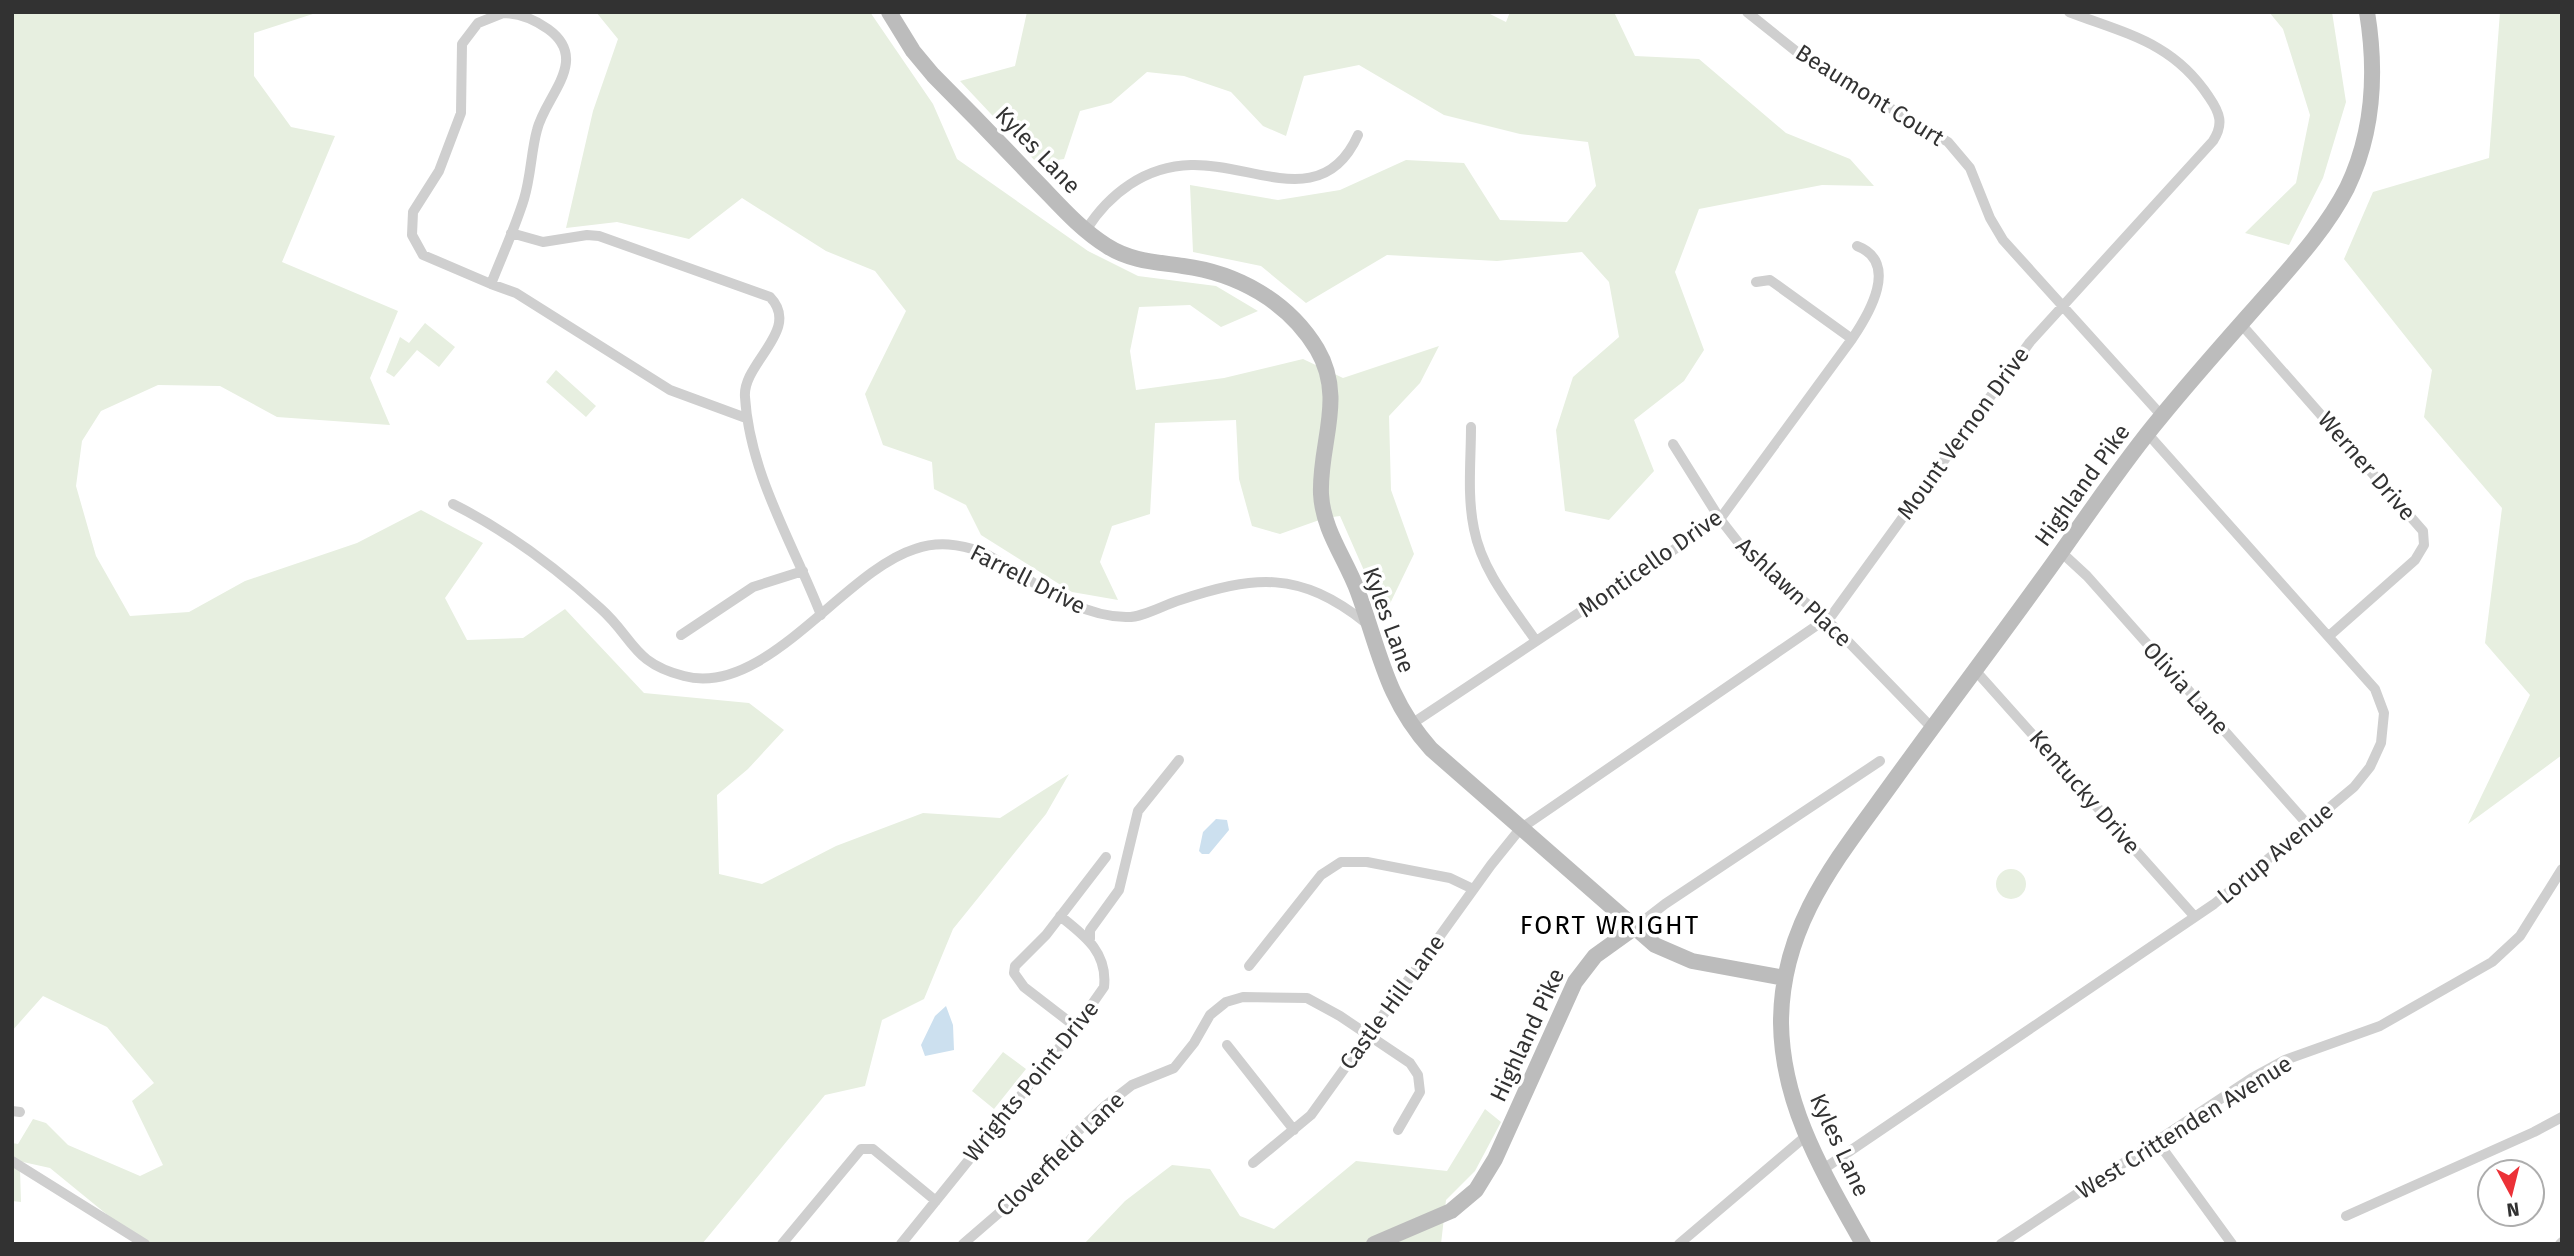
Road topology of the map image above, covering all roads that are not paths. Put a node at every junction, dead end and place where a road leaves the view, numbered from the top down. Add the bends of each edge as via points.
1 (889, 12) edge
2 (1747, 12) edge
3 (2068, 12) edge
4 (2367, 12) edge
5 (1358, 135) dead end
6 (1086, 230) junction
7 (511, 233) junction
8 (1857, 246) dead end
9 (1756, 282) dead end
10 (491, 284) junction
11 (2062, 306) junction
12 (2241, 324) junction
13 (1853, 340) junction
14 (2161, 416) junction
15 (746, 418) junction
16 (1472, 427) dead end
17 (2147, 433) junction
18 (1673, 444) dead end
19 (453, 504) dead end
20 (1720, 519) junction
21 (2061, 552) junction
22 (803, 571) junction
23 (821, 615) junction
24 (1826, 621) junction
25 (1366, 623) junction
26 (681, 635) dead end
27 (2329, 636) junction
28 (1536, 641) junction
29 (1974, 669) junction
30 (1410, 725) junction
31 (1931, 727) junction
32 (1179, 760) dead end
33 (1880, 761) dead end
34 (2309, 826) junction
35 (1520, 829) junction
36 (1107, 858) dead end
37 (2562, 869) edge
38 (1473, 889) junction
39 (1060, 916) junction
40 (2195, 917) junction
41 (1634, 928) junction
42 (1090, 939) junction
43 (1249, 966) dead end
44 (1785, 978) junction
45 (1076, 1027) junction
46 (1368, 1035) junction
47 (1227, 1045) dead end
48 (2562, 1117) edge
49 (1294, 1130) junction
50 (1398, 1130) dead end
51 (1806, 1136) junction
52 (2157, 1141) junction
53 (12, 1161) edge
54 (1253, 1163) dead end
55 (1822, 1170) junction
56 (936, 1201) junction
57 (2346, 1216) dead end
58 (145, 1244) edge
59 (782, 1244) edge
60 (901, 1244) edge
61 (963, 1244) edge
62 (1374, 1244) edge
63 (1679, 1244) edge
64 (1863, 1244) edge
65 (2001, 1244) edge
66 (2232, 1244) edge

1 - 6 main road, Kyles Lane via 933,75
2 - 11 street, Beaumont Court via 1802,56 1948,142 1970,168 2003,240
3 - 11 street, Mount Vernon Drive via 2135,36 2176,58 2202,85 2221,126 2213,141
4 - 12 main road, Highland Pike via 2374,88 2357,165 2334,211 2309,246
5 - 6 street via 1338,165 1306,180 1192,165 1155,172 1109,198
6 - 25 main road, Kyles Lane via 1124,255 1218,272 1250,286 1293,319 1312,342 1328,376 1332,402 1322,471 1325,518 1358,592
7 - 10 street
7 - 10 street via 526,191 538,123 560,85 565,63 560,42 550,30 512,13 485,19 466,37 460,62 461,113 439,171 413,212 411,228 423,255
7 - 15 street via 542,242 599,236 770,297 780,314 744,392
8 - 13 street, Monticello Drive via 1875,258 1879,277 1871,310
9 - 13 street via 1770,280
10 - 15 street via 516,293 670,390
11 - 14 street, Beaumont Court
11 - 24 street, Mount Vernon Drive via 2030,342
12 - 14 main road, Highland Pike
12 - 27 street, Werner Drive via 2423,531 2424,545 2415,560
13 - 20 street, Monticello Drive
14 - 17 main road, Highland Pike
15 - 22 street via 762,478
16 - 28 street via 1471,508 1476,538 1499,586
17 - 21 main road, Highland Pike
17 - 27 street, Lorup Avenue
18 - 20 street, Ashlawn Place
19 - 23 street, Farrell Drive via 516,542 600,608 639,656 666,671 704,679 727,674 767,655
20 - 24 street, Ashlawn Place via 1745,551
20 - 28 street, Monticello Drive
21 - 29 main road, Highland Pike
21 - 34 street, Olivia Lane
22 - 23 street
22 - 26 street via 753,587
23 - 25 street, Farrell Drive via 905,552 939,544 982,552 1093,613 1130,618 1221,588 1269,581 1329,596
24 - 31 street, Ashlawn Place
24 - 35 street, Mount Vernon Drive
25 - 30 main road, Kyles Lane via 1391,693
27 - 34 street, Lorup Avenue via 2375,689 2384,726 2370,767
28 - 30 street, Monticello Drive
29 - 31 main road, Highland Pike
29 - 40 street, Kentucky Drive
30 - 35 main road, Kyles Lane
31 - 44 main road, Highland Pike via 1814,895 1797,932
32 - 42 street via 1138,811 1119,890 1094,922
33 - 41 street, Highland Pike
34 - 40 street, Lorup Avenue
35 - 38 street, Castle Hill Lane
35 - 41 main road, Kyles Lane
36 - 39 street
37 - 52 street, West Crittenden Avenue via 2520,936 2492,962 2380,1026 2285,1060
38 - 43 street via 1450,878 1367,862 1341,862 1321,875
38 - 46 street, Castle Hill Lane
39 - 42 street, Wrights Point Drive
39 - 45 street via 1014,971 1024,987
40 - 55 street, Lorup Avenue
41 - 44 main road, Kyles Lane via 1677,957
41 - 62 main road, Highland Pike via 1595,956 1575,982 1495,1159 1476,1190 1451,1211
42 - 45 street, Wrights Point Drive via 1103,964 1104,987
44 - 51 main road, Kyles Lane via 1781,1021 1785,1065
45 - 56 street, Wrights Point Drive
46 - 49 street, Castle Hill Lane via 1311,1115
46 - 50 street, Cloverfield Lane via 1410,1063 1418,1075 1420,1092
46 - 61 street, Cloverfield Lane via 1307,998 1256,996 1226,1002 1210,1015 1174,1068 1121,1092 1077,1132 1029,1187
47 - 49 street
48 - 57 street
49 - 54 street, Castle Hill Lane
51 - 55 main road, Kyles Lane
51 - 63 street
52 - 65 street, West Crittenden Avenue
52 - 66 street
53 - 58 street
55 - 64 main road, Kyles Lane
56 - 59 street via 873,1149 861,1149
56 - 60 street, Wrights Point Drive

